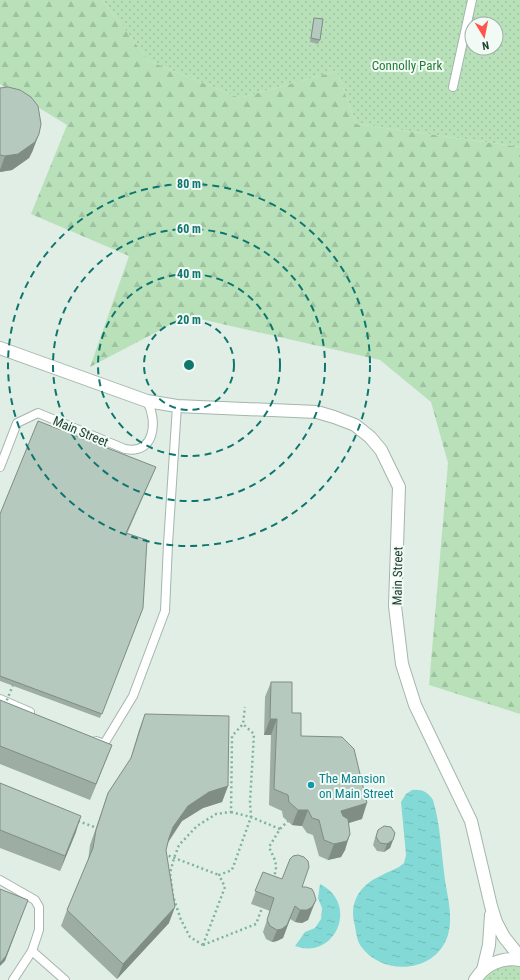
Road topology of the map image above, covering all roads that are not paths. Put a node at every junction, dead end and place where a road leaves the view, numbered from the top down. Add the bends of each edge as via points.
1 (472, 0) edge
2 (453, 87) dead end
3 (0, 348) edge
4 (146, 401) junction
5 (177, 406) junction
6 (0, 467) edge
7 (0, 699) edge
8 (34, 714) edge
9 (90, 738) edge
10 (0, 880) edge
11 (491, 906) junction
12 (32, 951) junction
13 (520, 957) edge
14 (520, 960) edge
15 (479, 975) edge
16 (13, 980) edge
17 (65, 980) edge

1 - 2 lane
3 - 4 street, Main Street
4 - 5 street, Main Street
4 - 6 lane, Main Street via 152,416 152,431 149,440 142,447 125,450 38,413 17,423
5 - 9 lane via 165,611 133,696 104,744
5 - 11 street, Main Street via 317,412 355,425 381,450 399,487 395,606 402,664 415,705 471,821
7 - 8 lane
10 - 12 lane via 35,900 39,907 39,930
11 - 13 street, Main Street via 500,930
11 - 15 street, Main Street via 491,932
12 - 16 lane
12 - 17 lane
14 - 15 street via 510,959 493,963

